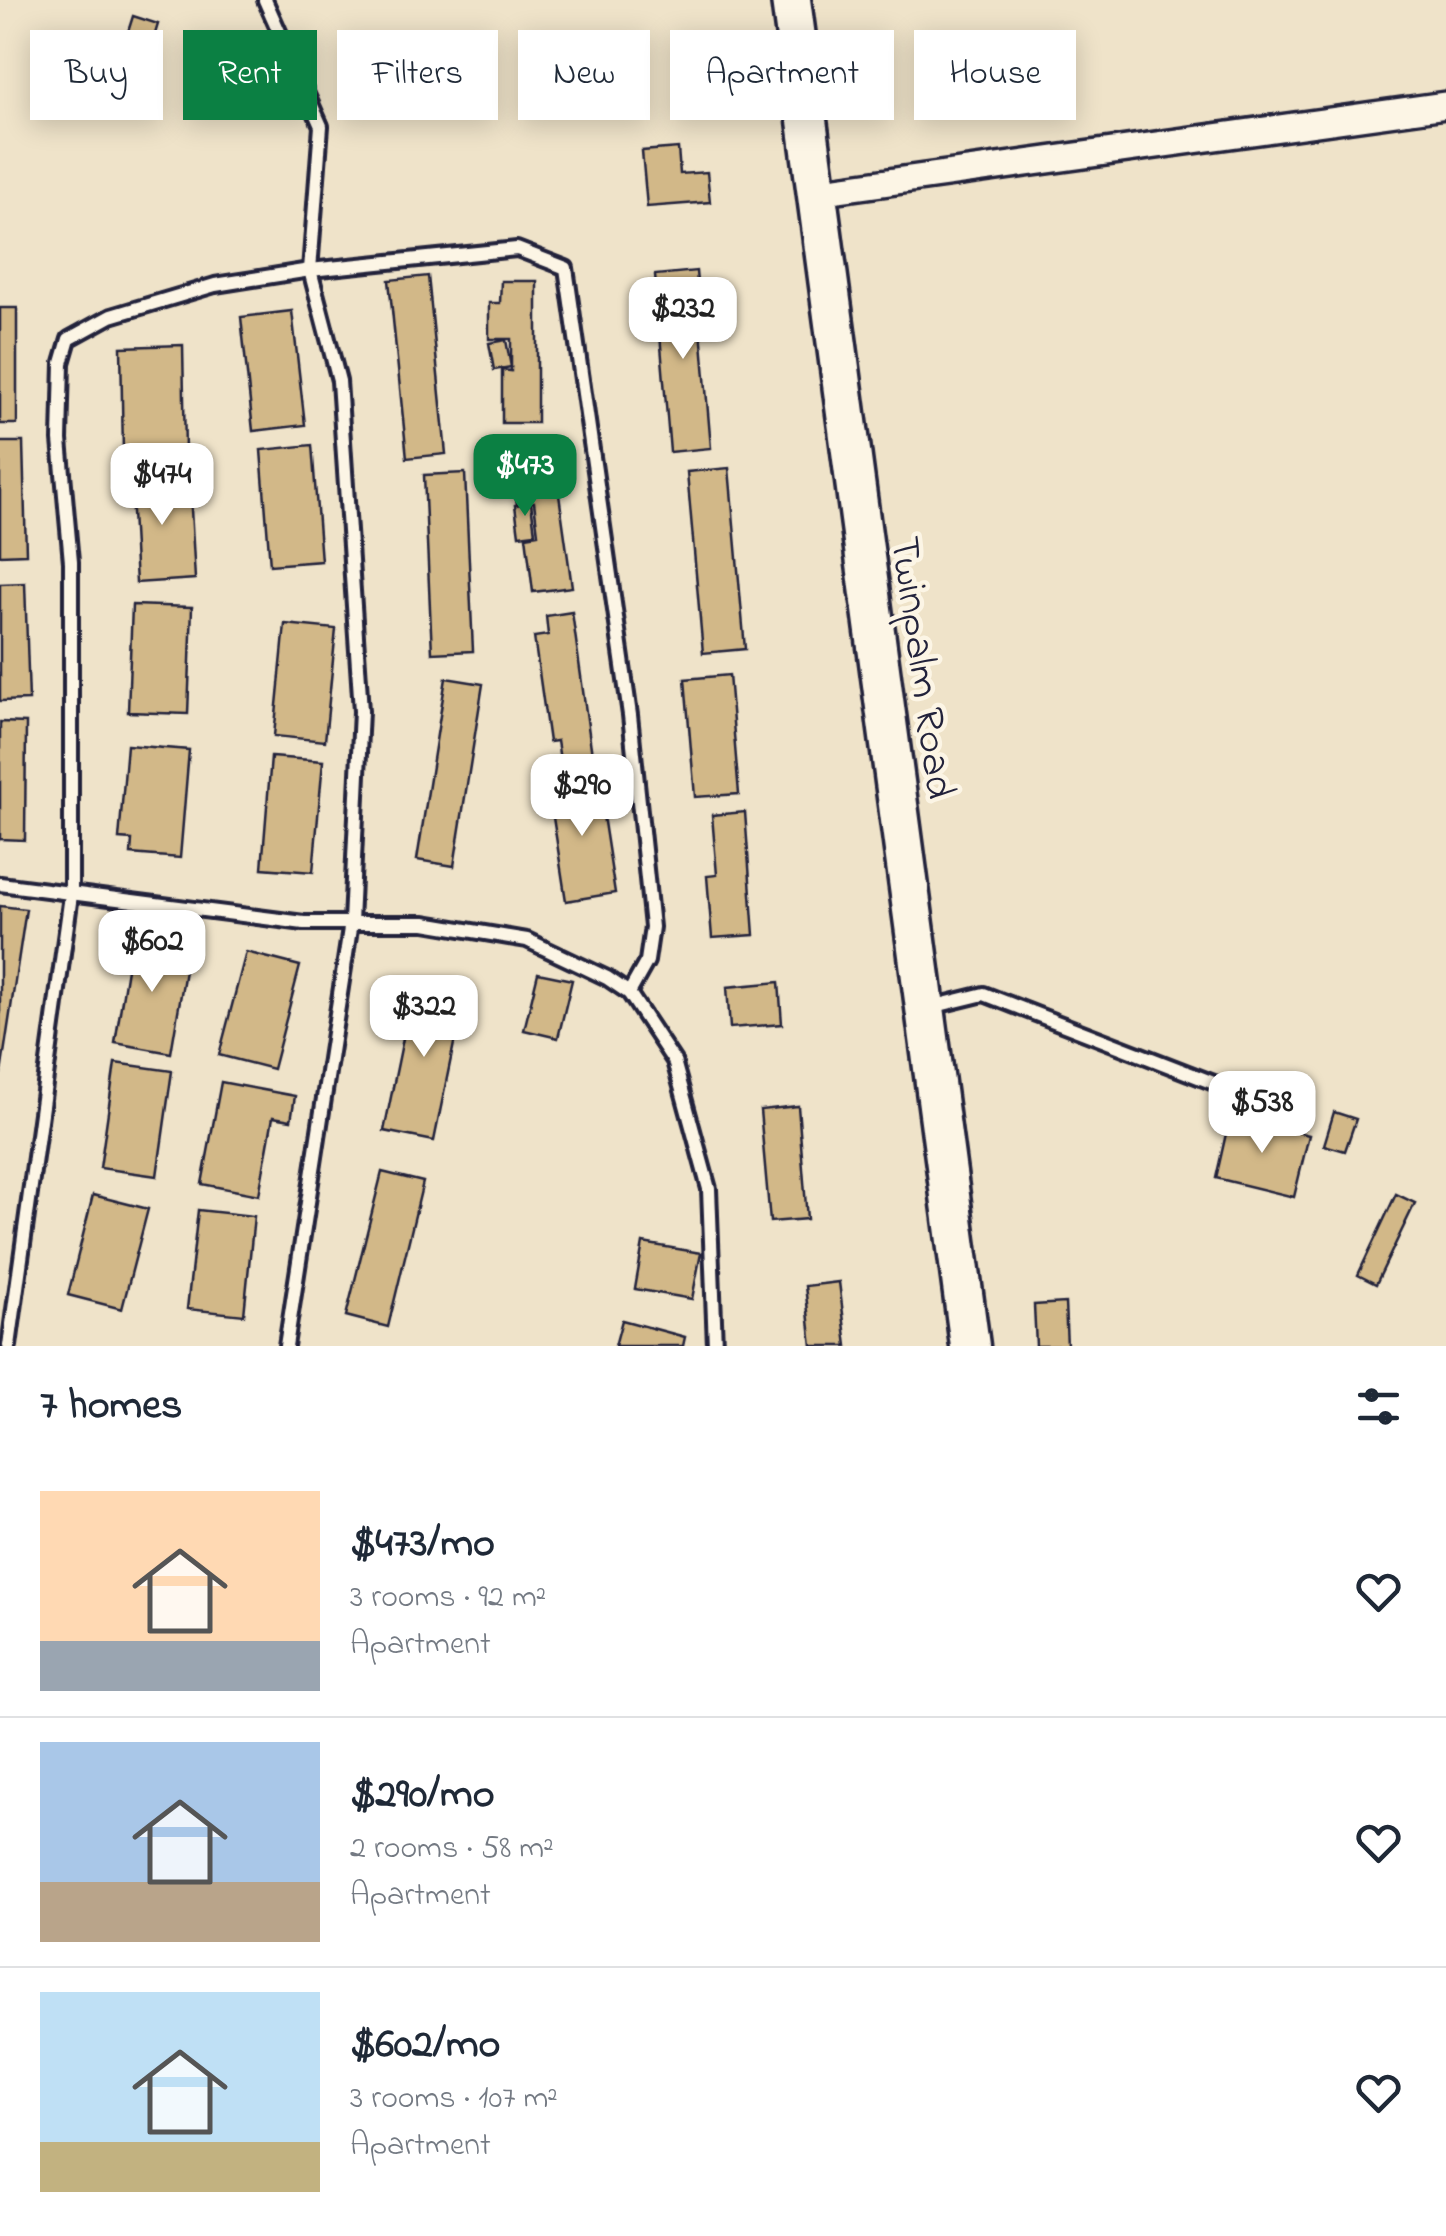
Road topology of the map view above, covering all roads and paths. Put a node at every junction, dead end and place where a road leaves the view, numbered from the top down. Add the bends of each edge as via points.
1 (265, 0) edge
2 (791, 0) edge
3 (1446, 105) edge
4 (816, 192) junction
5 (310, 270) junction
6 (0, 884) edge
7 (71, 895) junction
8 (350, 922) junction
9 (629, 993) junction
10 (925, 1008) junction
11 (1286, 1111) dead end
12 (8, 1346) edge
13 (286, 1346) edge
14 (715, 1346) edge
15 (970, 1346) edge

1 - 5 lane via 320,126
2 - 4 main road, Twinpalm Road
3 - 4 street
4 - 10 main road, Twinpalm Road
5 - 7 lane via 214,285 112,316 69,339 60,440 71,562
5 - 8 lane via 339,381 361,712
5 - 9 lane via 517,249 566,268 630,715 652,927 647,961
6 - 7 lane
7 - 8 lane via 304,923
7 - 12 lane
8 - 9 lane via 425,922 527,940
8 - 13 lane
9 - 14 lane via 674,1062 709,1188
10 - 11 lane via 984,994
10 - 15 main road, Twinpalm Road

